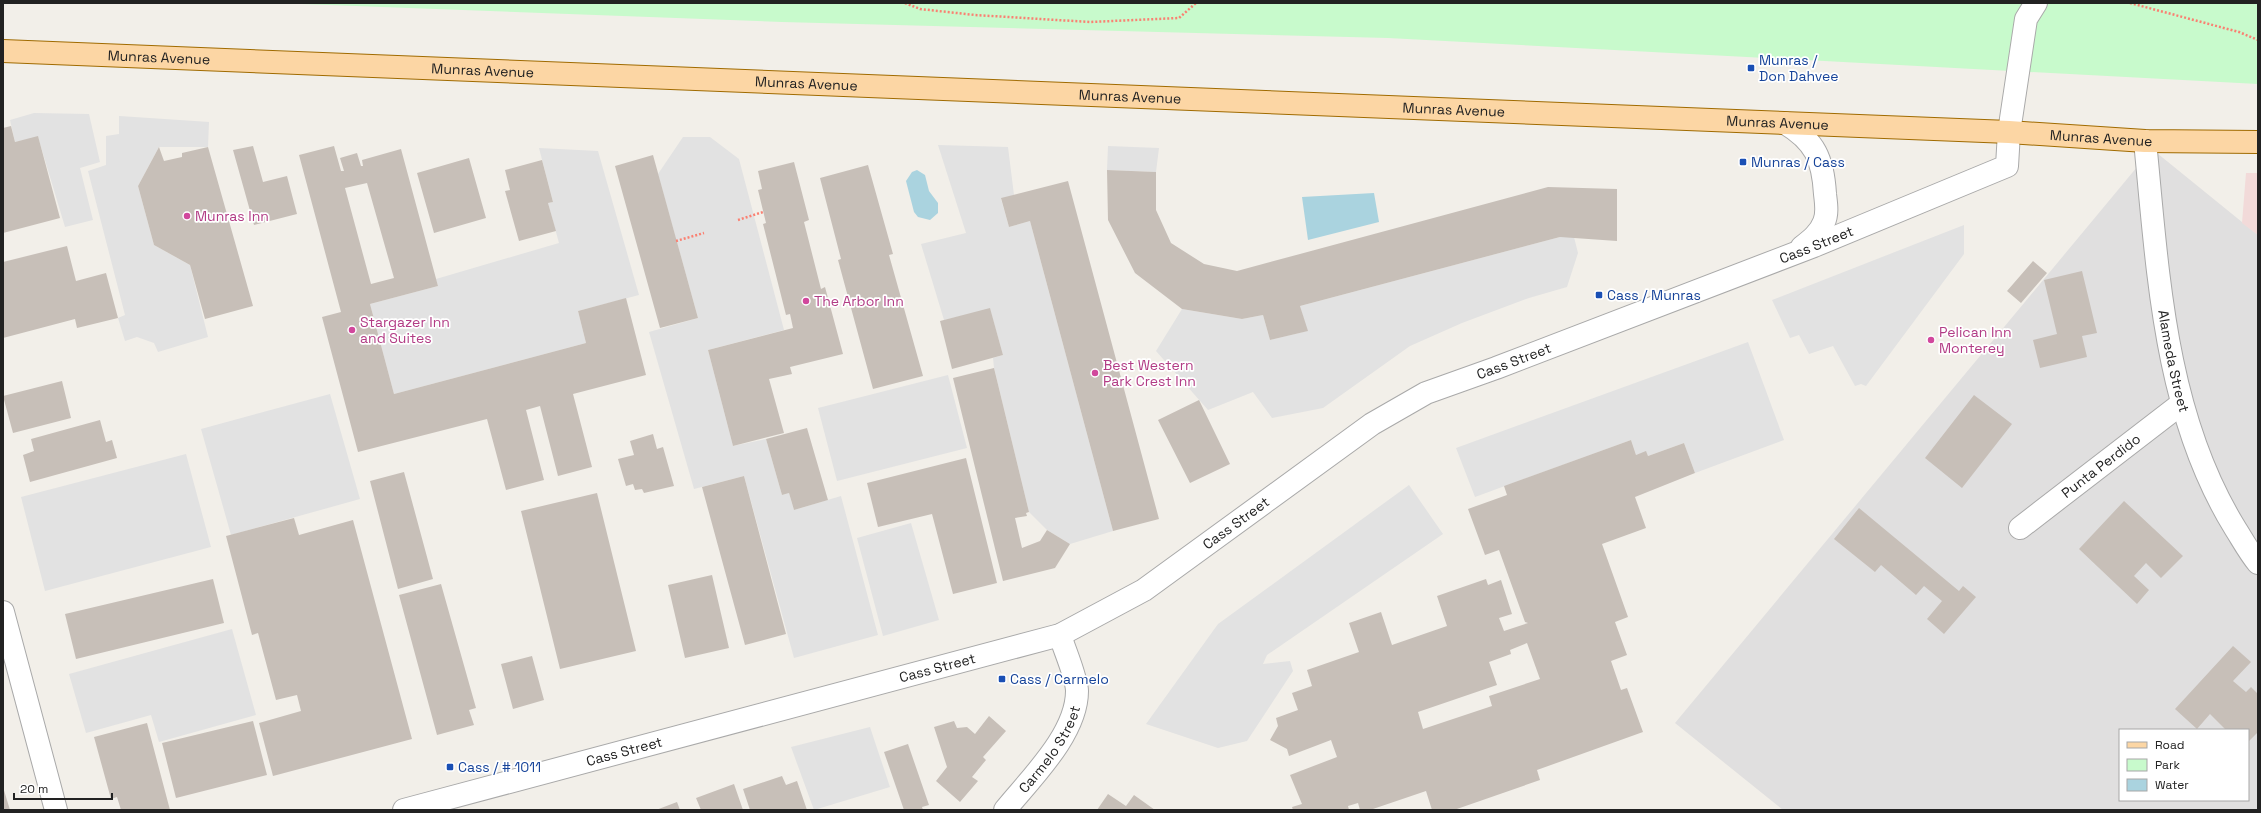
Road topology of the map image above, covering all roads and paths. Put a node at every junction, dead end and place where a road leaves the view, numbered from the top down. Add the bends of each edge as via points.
1 (905, 3) edge
2 (1196, 3) edge
3 (2036, 3) edge
4 (2130, 3) edge
5 (2258, 40) edge
6 (3, 51) edge
7 (1785, 123) junction
8 (2009, 132) junction
9 (2144, 141) junction
10 (2258, 142) edge
11 (763, 212) dead end
12 (738, 220) dead end
13 (704, 233) dead end
14 (676, 241) dead end
15 (1795, 253) junction
16 (2181, 404) junction
17 (2020, 528) dead end
18 (2258, 563) edge
19 (3, 612) edge
20 (1060, 635) junction
21 (56, 810) edge
22 (404, 810) edge
23 (1006, 810) edge

1 - 2 path via 920,8 975,15 1090,22 1179,18
3 - 8 street via 2026,19
4 - 5 path via 2239,32
6 - 7 main road, Munras Avenue
7 - 8 main road, Munras Avenue
7 - 15 street via 1803,134 1815,148 1824,176 1824,222 1816,235
8 - 9 main road, Munras Avenue
8 - 15 street, Cass Street via 2007,166
9 - 10 main road, Munras Avenue
9 - 16 street, Alameda Street via 2160,297
11 - 12 path
13 - 14 path
15 - 20 street, Cass Street via 1426,393 1372,424 1144,590
16 - 17 street, Punta Perdido
16 - 18 street, Alameda Street via 2199,456 2220,504
19 - 21 street
20 - 22 street, Cass Street
20 - 23 street, Carmelo Street via 1077,690 1074,714 1059,743

